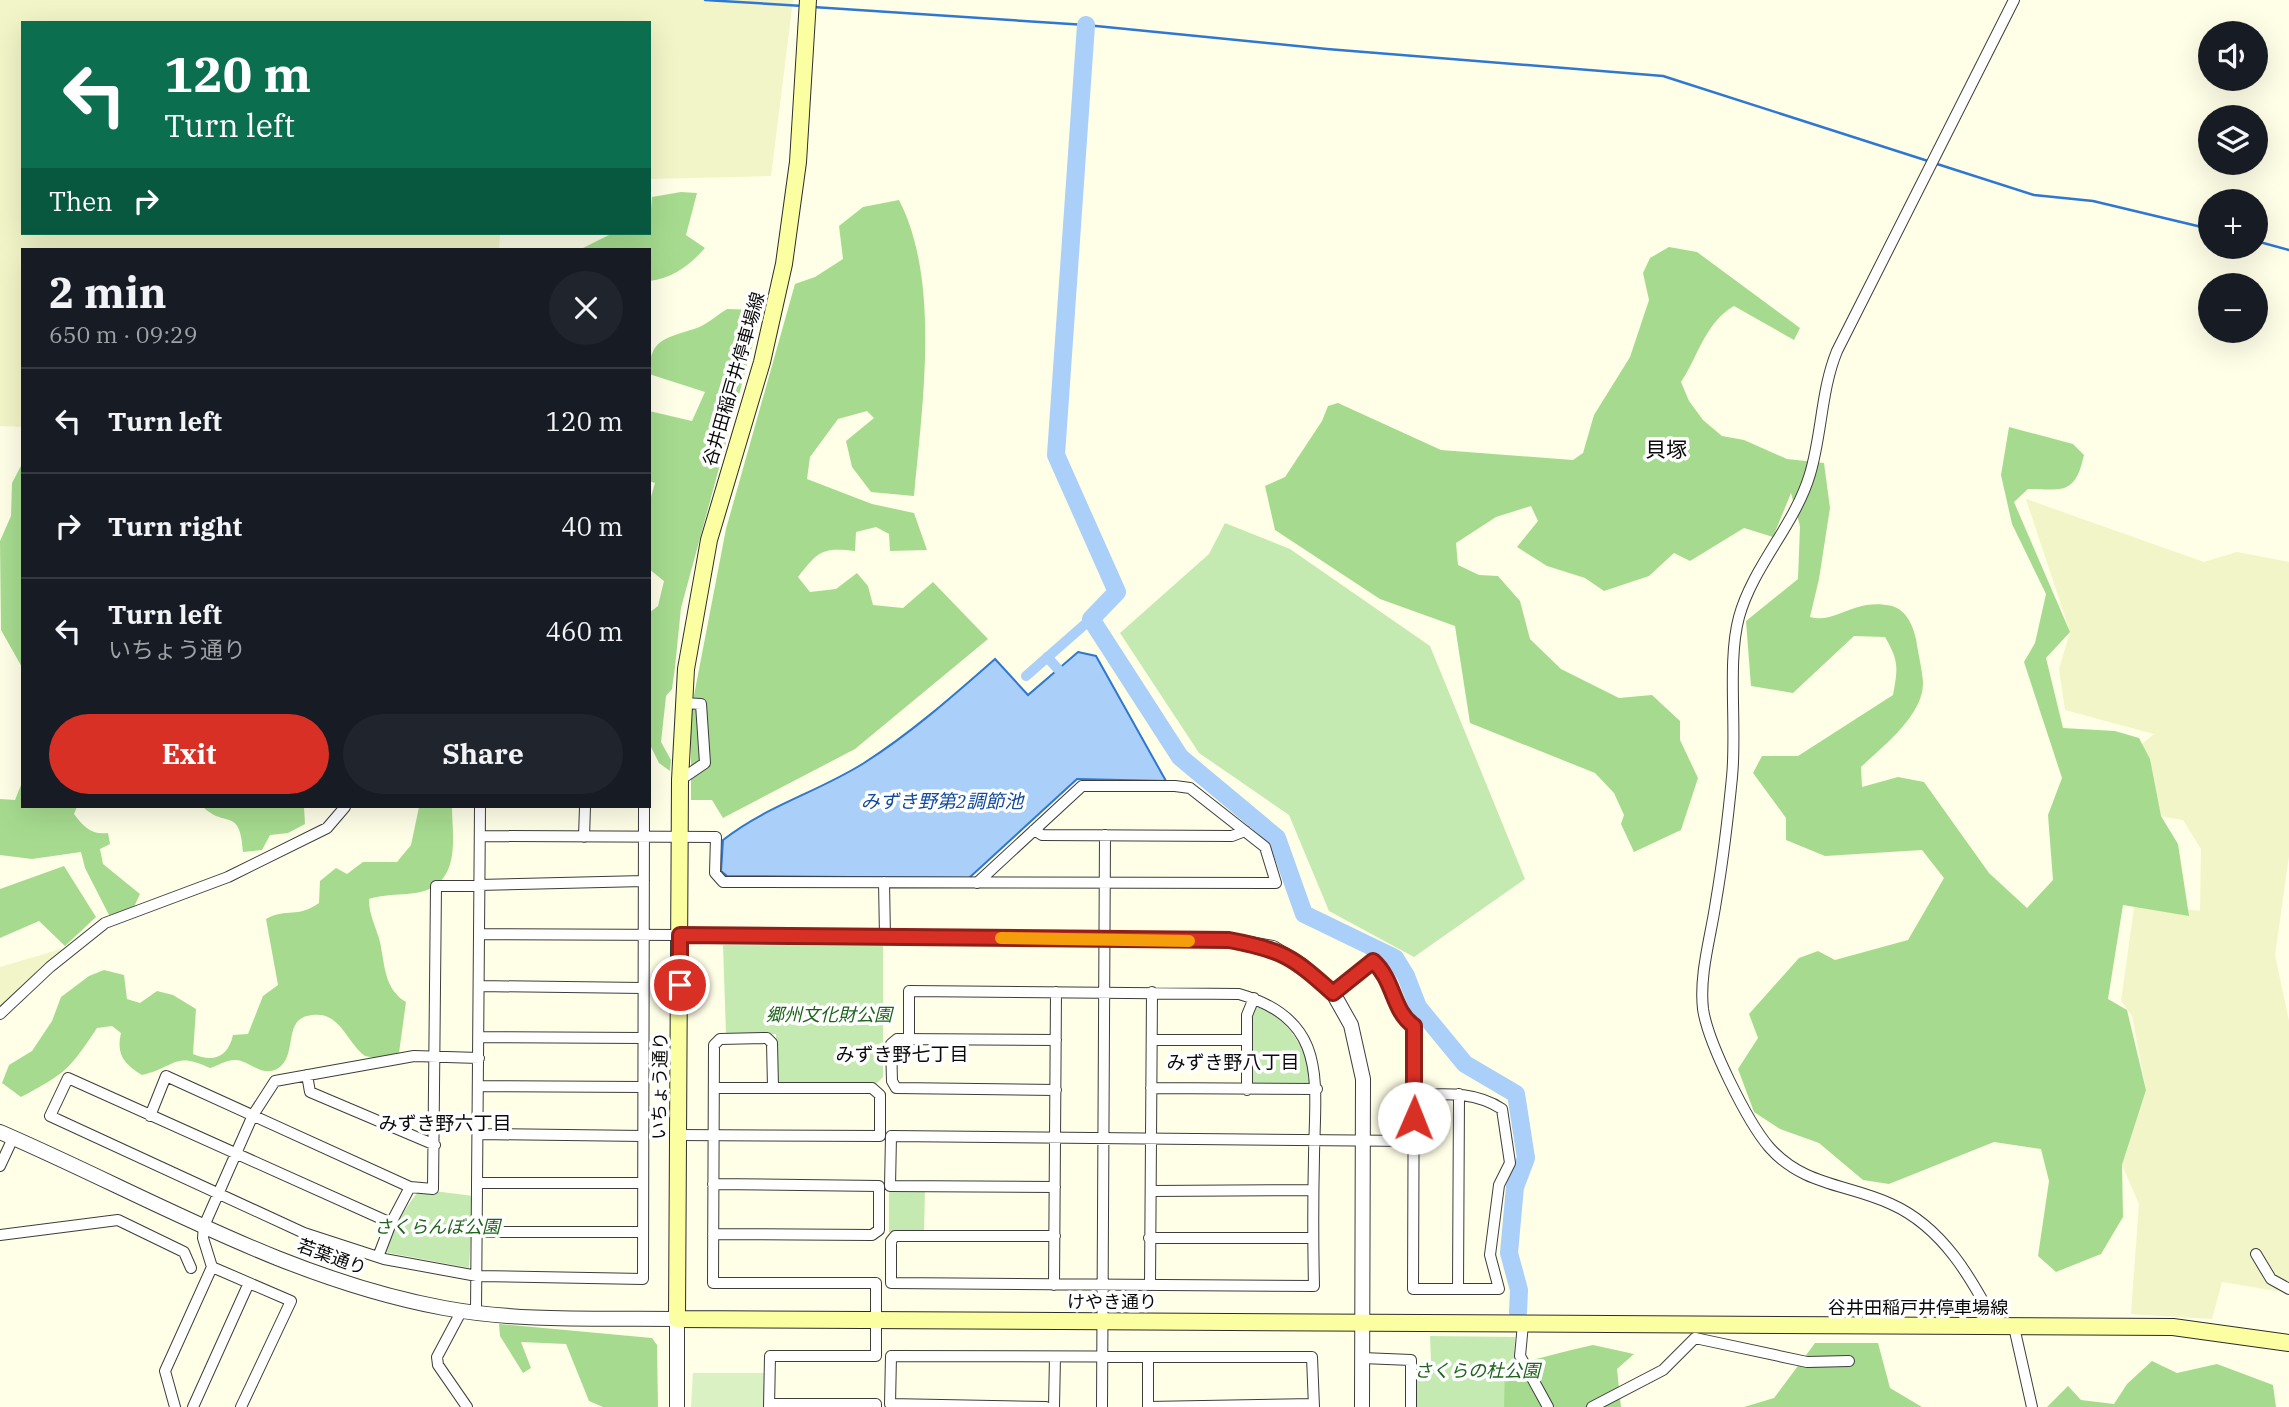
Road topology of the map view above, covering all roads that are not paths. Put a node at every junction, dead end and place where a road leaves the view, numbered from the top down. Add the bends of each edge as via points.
1 (808, 0) edge
2 (2014, 0) edge
3 (682, 703) junction
4 (681, 773) junction
5 (344, 808) edge
6 (480, 808) edge
7 (585, 808) edge
8 (644, 808) edge
9 (1034, 830) junction
10 (1245, 831) junction
11 (1105, 835) junction
12 (480, 836) junction
13 (584, 836) junction
14 (645, 837) junction
15 (680, 838) junction
16 (645, 881) junction
17 (884, 882) junction
18 (977, 883) junction
19 (1105, 884) junction
20 (479, 886) junction
21 (479, 934) junction
22 (644, 935) junction
23 (680, 935) junction
24 (885, 937) junction
25 (1104, 939) junction
26 (479, 986) junction
27 (643, 988) junction
28 (1056, 992) junction
29 (1104, 992) junction
30 (1152, 992) junction
31 (1333, 993) junction
32 (1254, 998) junction
33 (0, 1014) edge
34 (480, 1037) junction
35 (643, 1038) junction
36 (909, 1039) junction
37 (1056, 1040) junction
38 (1152, 1040) junction
39 (1247, 1041) junction
40 (435, 1056) junction
41 (479, 1058) junction
42 (307, 1075) junction
43 (478, 1086) junction
44 (643, 1087) junction
45 (773, 1087) junction
46 (714, 1088) junction
47 (1152, 1088) junction
48 (1317, 1089) junction
49 (1056, 1090) junction
50 (1247, 1090) junction
51 (1459, 1094) junction
52 (1414, 1095) junction
53 (253, 1115) junction
54 (150, 1116) junction
55 (7, 1135) edge
56 (478, 1135) junction
57 (678, 1135) junction
58 (643, 1136) junction
59 (713, 1136) junction
60 (1056, 1138) junction
61 (1104, 1139) junction
62 (1151, 1139) junction
63 (1413, 1140) junction
64 (1314, 1141) junction
65 (1363, 1141) junction
66 (435, 1145) junction
67 (237, 1153) junction
68 (0, 1166) edge
69 (478, 1183) junction
70 (643, 1183) junction
71 (713, 1184) junction
72 (410, 1187) junction
73 (1055, 1187) junction
74 (1313, 1190) junction
75 (1151, 1191) junction
76 (220, 1194) junction
77 (391, 1223) junction
78 (204, 1226) junction
79 (478, 1232) junction
80 (643, 1232) junction
81 (713, 1234) junction
82 (0, 1235) edge
83 (1055, 1236) junction
84 (1149, 1238) junction
85 (1313, 1238) junction
86 (2256, 1254) dead end
87 (378, 1257) junction
88 (212, 1267) junction
89 (191, 1268) dead end
90 (477, 1276) junction
91 (248, 1285) junction
92 (1054, 1285) junction
93 (1103, 1285) junction
94 (1150, 1285) junction
95 (1458, 1289) junction
96 (2289, 1289) edge
97 (469, 1311) junction
98 (677, 1319) junction
99 (876, 1320) junction
100 (1102, 1321) junction
101 (1363, 1323) junction
102 (1524, 1324) junction
103 (1546, 1324) joint
104 (1997, 1327) junction
105 (2014, 1327) junction
106 (1695, 1332) junction
107 (2289, 1343) edge
108 (1055, 1357) junction
109 (1102, 1357) junction
110 (1148, 1357) junction
111 (1362, 1359) junction
112 (1849, 1361) dead end
113 (769, 1405) edge
114 (1314, 1406) edge
115 (175, 1407) edge
116 (193, 1407) edge
117 (241, 1407) edge
118 (467, 1407) edge
119 (677, 1407) edge
120 (876, 1407) edge
121 (1046, 1407) edge
122 (1054, 1407) edge
123 (1102, 1407) edge
124 (1362, 1407) edge
125 (1411, 1407) edge
126 (1548, 1407) edge
127 (1592, 1407) edge
128 (2032, 1407) edge

1 - 3 main road, 谷井田稲戸井停車場線 via 795,189 782,275 762,362 709,540
2 - 104 street via 1837,351 1809,478 1743,603 1735,636 1732,777 1702,984 1708,1031 1750,1120 1782,1162 1817,1182 1891,1203 1916,1217 1956,1258
3 - 4 main road, 谷井田稲戸井停車場線
3 - 4 street via 701,704 705,763
4 - 15 main road, いちょう通り
5 - 33 street via 327,828 228,877 105,923
6 - 12 street
7 - 13 street
8 - 14 street
9 - 10 street via 1082,786 1175,786 1189,788
9 - 11 street via 1042,835
9 - 18 street
10 - 11 street via 1232,836
10 - 19 street via 1265,847 1276,883
11 - 19 street
12 - 13 street
12 - 20 street
13 - 14 street
14 - 15 street
14 - 16 street
15 - 17 street via 716,837 715,873 723,881
15 - 23 main road, いちょう通り
16 - 20 street
16 - 22 street
17 - 18 street
17 - 24 street
18 - 19 street
19 - 25 street
20 - 21 street
20 - 40 street via 436,886
21 - 22 street
21 - 26 street
22 - 23 street
22 - 27 street
23 - 24 street
23 - 57 main road, いちょう通り
24 - 25 street
25 - 29 street
25 - 31 street via 1229,940 1273,948
26 - 27 street
26 - 34 street
27 - 35 street
28 - 29 street
28 - 36 street via 909,991
28 - 37 street
29 - 30 street
29 - 61 street
30 - 32 street
30 - 38 street
31 - 52 street via 1373,961 1385,972 1404,1019 1414,1026
31 - 65 street via 1352,1025 1361,1060
32 - 39 street via 1247,1015
32 - 48 street via 1284,1016 1300,1033 1310,1053
34 - 35 street
34 - 41 street
35 - 44 street
36 - 37 street
36 - 49 street via 891,1044 891,1081 897,1088
37 - 49 street
38 - 39 street
38 - 47 street
39 - 50 street
40 - 41 street
40 - 42 street
40 - 66 street
41 - 43 street
42 - 53 street via 275,1081
42 - 66 street via 310,1092
43 - 44 street
43 - 56 street
44 - 58 street
45 - 46 street
45 - 46 street via 772,1042 767,1038 720,1039 714,1045
45 - 59 street via 877,1089 880,1136
46 - 59 street
47 - 50 street
47 - 62 street
48 - 50 street
48 - 64 street
49 - 60 street
51 - 52 street
51 - 95 street
51 - 95 street via 1484,1098 1502,1109 1510,1163 1499,1185 1490,1255 1499,1289
52 - 63 street
53 - 54 street via 166,1076
53 - 67 street
53 - 72 street
54 - 67 street
54 - 76 street via 68,1078 50,1116
55 - 68 street
55 - 78 street, 若葉通り
56 - 58 street
56 - 69 street
57 - 59 street
57 - 98 main road, いちょう通り
58 - 70 street
59 - 71 street
60 - 61 street
60 - 73 street
60 - 73 street via 891,1136 890,1186
61 - 62 street
61 - 93 street
62 - 64 street
62 - 75 street
63 - 65 street
63 - 95 street via 1412,1289
64 - 65 street
64 - 74 street
65 - 101 street
66 - 72 street via 433,1189
67 - 76 street
67 - 77 street
69 - 70 street
69 - 79 street
70 - 80 street
71 - 81 street
71 - 81 street via 879,1186 878,1230 872,1235
72 - 77 street
73 - 83 street
74 - 75 street
74 - 85 street
75 - 84 street
76 - 78 street
76 - 87 street via 304,1233
77 - 87 street
78 - 88 street
78 - 97 street, 若葉通り via 331,1279 409,1301
79 - 80 street
79 - 90 street
80 - 90 street via 643,1279
81 - 99 street via 713,1283 876,1283
82 - 89 street via 118,1220 184,1252
83 - 92 street
83 - 92 street via 895,1236 891,1241 891,1283
84 - 85 street
84 - 94 street
85 - 94 street via 1314,1286
86 - 96 street via 2271,1279
87 - 90 street
88 - 91 street
88 - 115 street via 165,1371
90 - 97 street
91 - 116 street
91 - 117 street via 291,1301
92 - 93 street
93 - 94 street
93 - 100 street
97 - 98 street, 若葉通り
97 - 118 street via 437,1357
98 - 99 main road, けやき通り
98 - 119 street, いちょう通り
99 - 100 main road, けやき通り
99 - 113 street via 876,1356 769,1356
100 - 101 main road, けやき通り
100 - 109 street
101 - 102 main road, けやき通り
101 - 111 street
102 - 103 main road, けやき通り
102 - 126 street via 1520,1356
103 - 106 main road, 谷井田稲戸井停車場線
104 - 105 main road, 谷井田稲戸井停車場線
104 - 106 main road, 谷井田稲戸井停車場線
105 - 107 main road, 谷井田稲戸井停車場線 via 2173,1327
105 - 128 street
106 - 112 street via 1807,1362
106 - 127 street via 1664,1370
108 - 109 street
108 - 121 street via 891,1356 890,1404
108 - 122 street
109 - 110 street
109 - 123 street
110 - 114 street via 1312,1357
110 - 114 street via 1147,1407
111 - 124 street
111 - 125 street via 1411,1360
113 - 120 street

